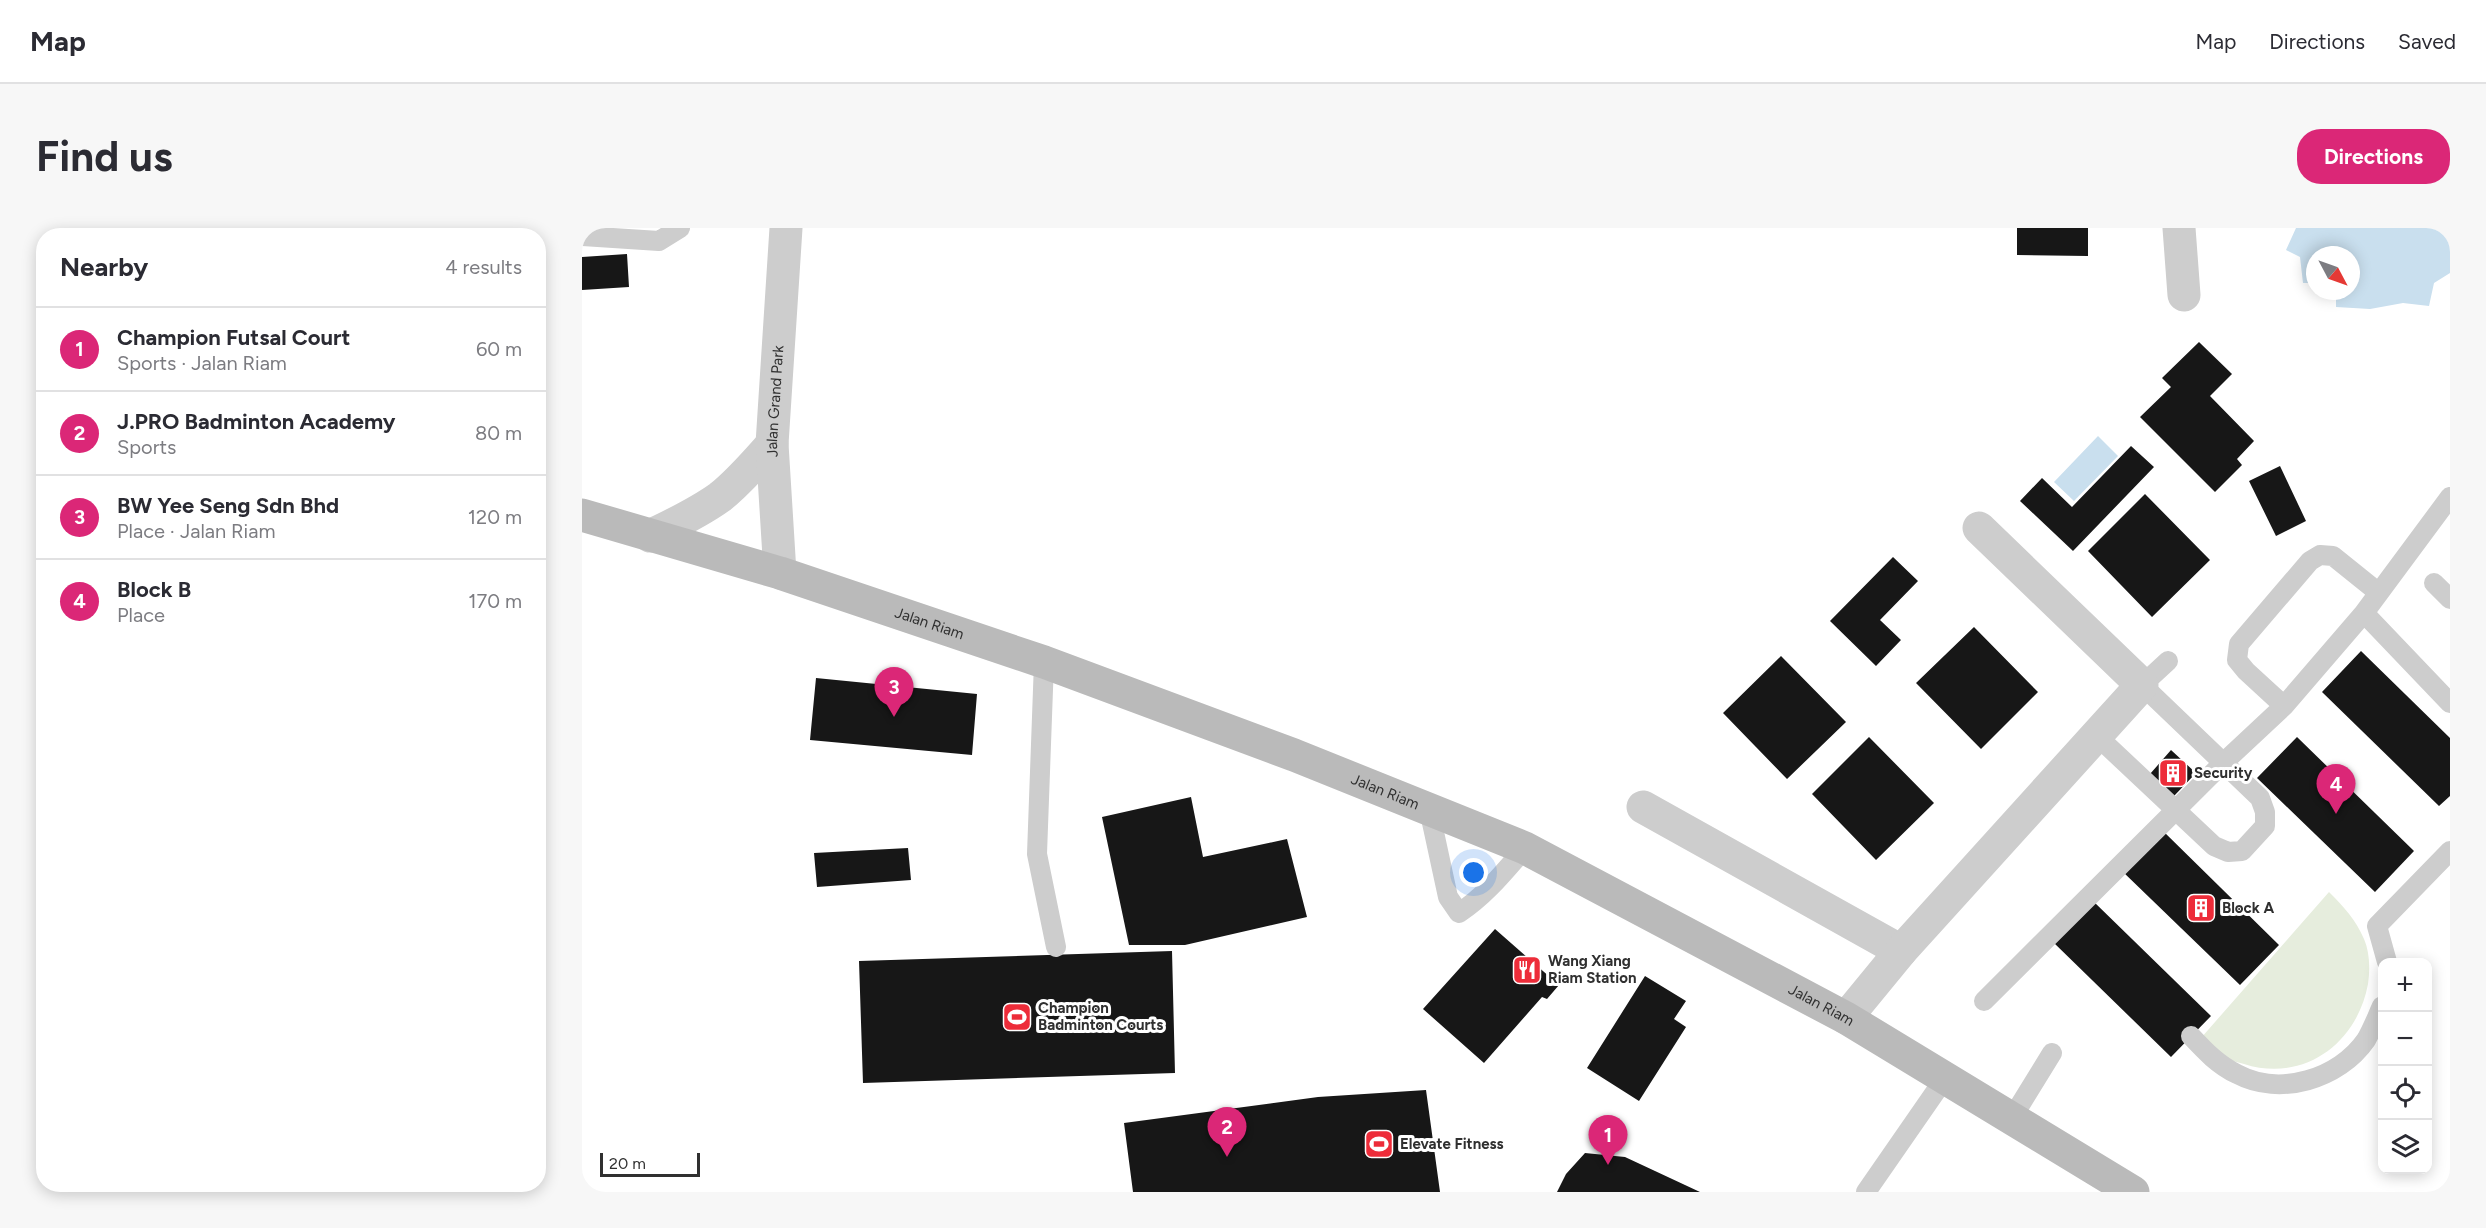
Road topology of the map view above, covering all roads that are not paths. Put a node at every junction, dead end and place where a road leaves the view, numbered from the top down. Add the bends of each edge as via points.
1 (680, 228) edge
2 (786, 228) edge
3 (2179, 228) edge
4 (582, 236) edge
5 (2184, 295) dead end
6 (772, 444) junction
7 (2450, 497) edge
8 (582, 515) edge
9 (1979, 528) dead end
10 (650, 536) junction
11 (780, 573) junction
12 (2434, 584) dead end
13 (2379, 593) junction
14 (2450, 599) edge
15 (2364, 613) junction
16 (2168, 661) dead end
17 (1044, 662) junction
18 (2142, 685) junction
19 (2450, 703) edge
20 (2284, 706) junction
21 (2097, 736) junction
22 (2223, 763) junction
23 (1643, 807) dead end
24 (1429, 809) junction
25 (2176, 811) junction
26 (1525, 848) junction
27 (2450, 851) edge
28 (1056, 947) dead end
29 (1901, 951) junction
30 (2386, 958) edge
31 (1984, 1001) dead end
32 (2379, 1012) edge
33 (1846, 1018) junction
34 (2191, 1036) dead end
35 (2052, 1053) dead end
36 (1946, 1078) junction
37 (2012, 1118) junction
38 (1866, 1192) edge
39 (2133, 1192) edge

1 - 4 lane via 659,241
2 - 6 street, Jalan Grand Park
3 - 5 street
6 - 10 street via 720,496
6 - 11 street, Jalan Grand Park
7 - 13 lane
8 - 10 main road, Jalan Riam
9 - 18 street
10 - 11 main road, Jalan Riam
11 - 17 main road, Jalan Riam
12 - 14 lane
13 - 15 lane
13 - 20 lane via 2333,556 2320,555 2310,561 2239,644 2237,660
15 - 19 lane
15 - 20 lane
16 - 18 lane
17 - 24 main road, Jalan Riam
17 - 28 lane via 1037,854
18 - 21 street
18 - 22 lane
20 - 22 lane
21 - 25 lane
21 - 29 street
22 - 25 lane
22 - 25 lane via 2260,798 2265,812 2265,826 2242,851 2228,852 2214,846
23 - 29 street
24 - 26 main road, Jalan Riam
24 - 26 lane via 1448,897 1459,913 1478,900
25 - 31 lane
26 - 33 main road, Jalan Riam
27 - 30 lane via 2377,926
29 - 33 street
32 - 34 lane via 2365,1041 2338,1066 2304,1083 2270,1084 2239,1076 2215,1061
33 - 36 main road, Jalan Riam
35 - 37 lane
36 - 37 main road, Jalan Riam
36 - 38 lane
37 - 39 main road, Jalan Riam

